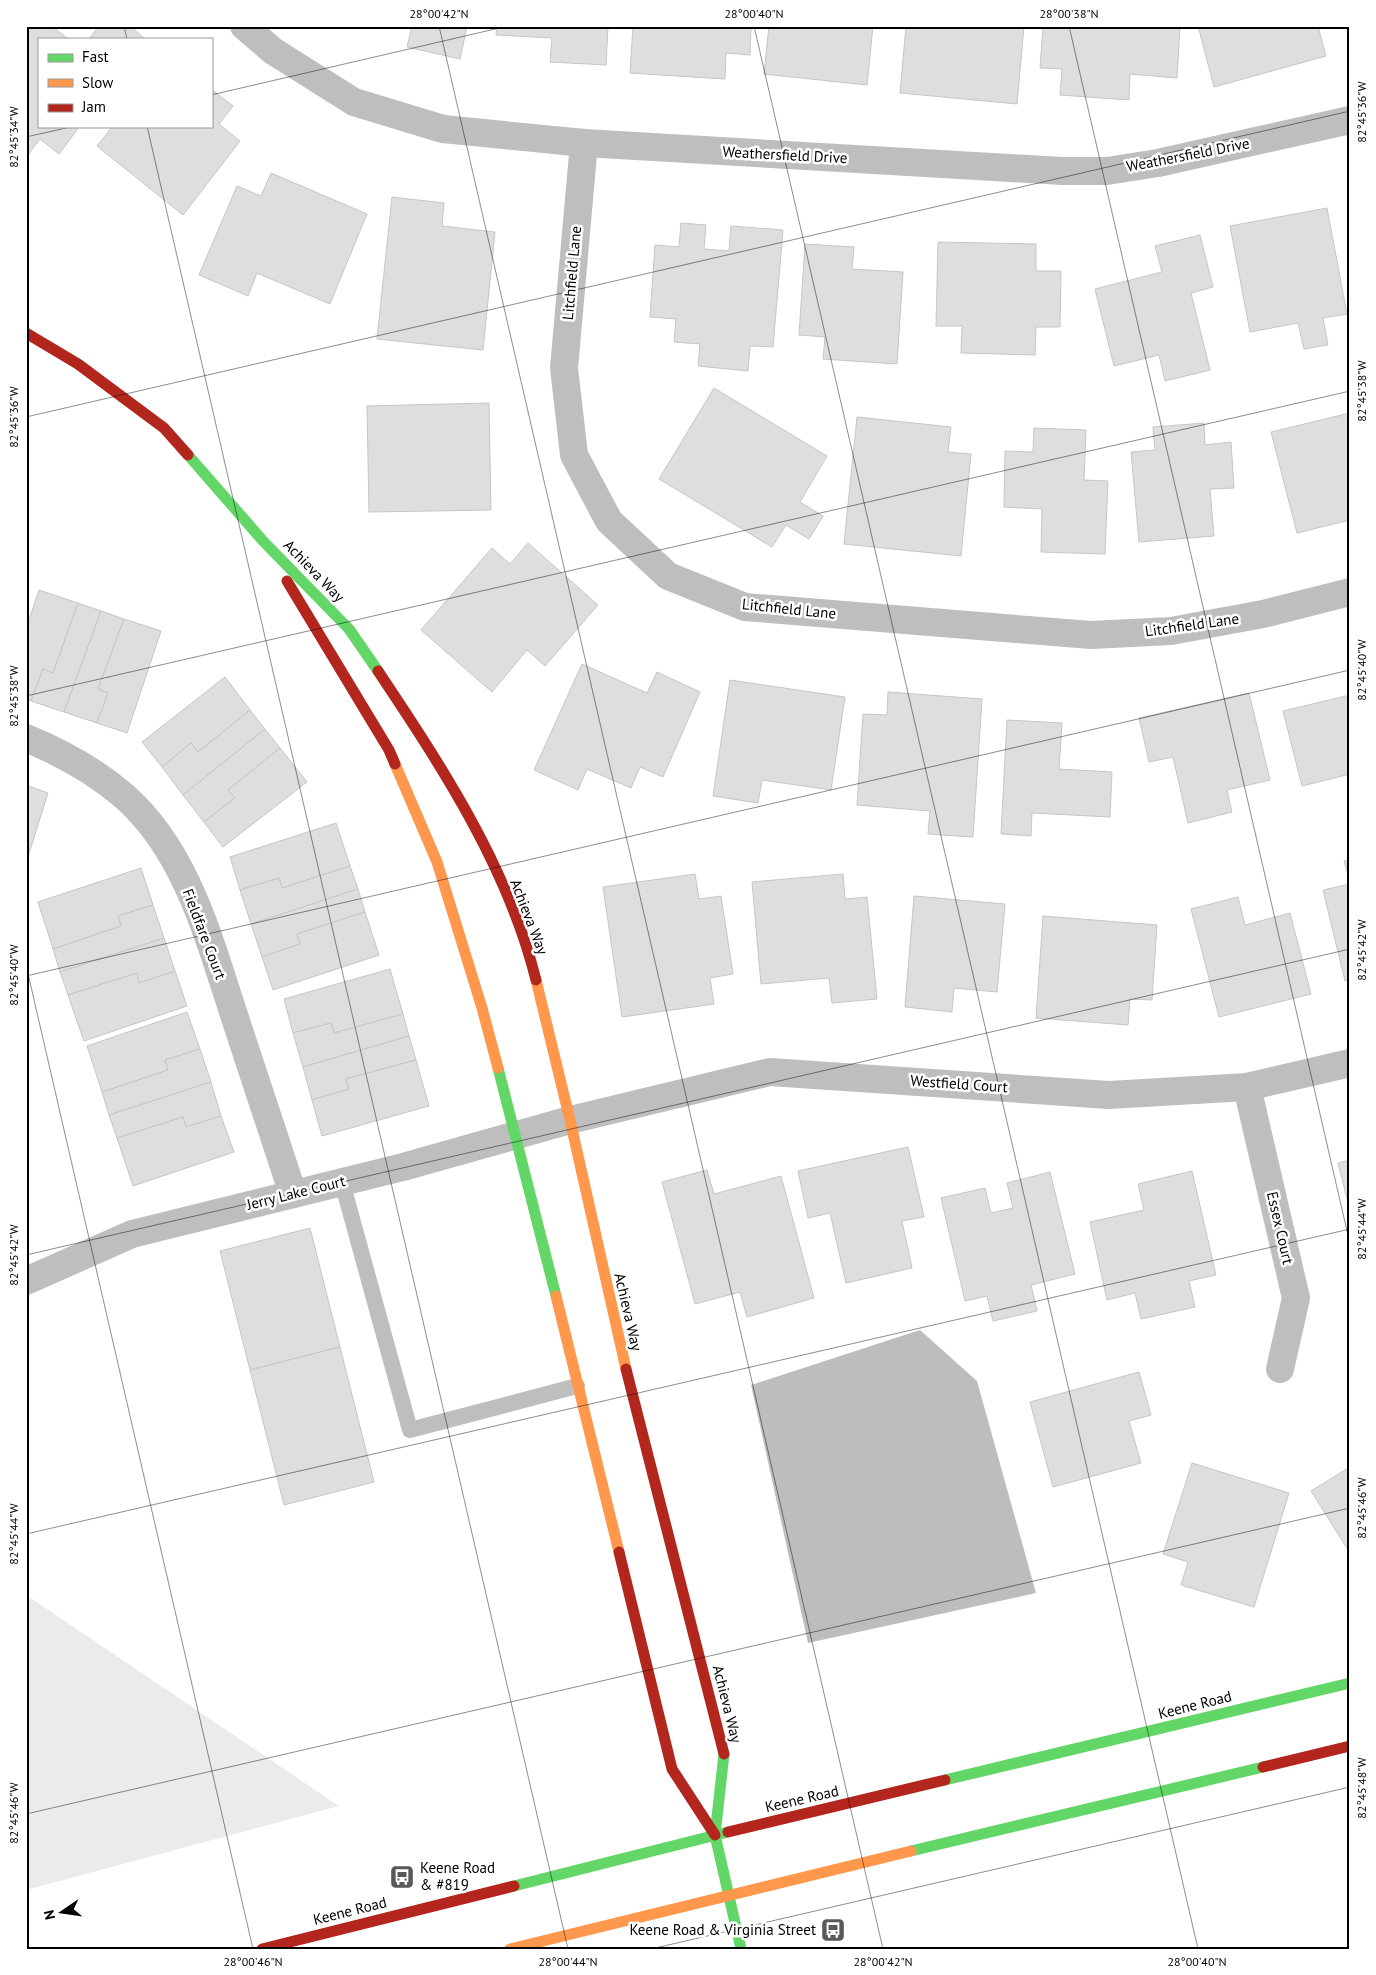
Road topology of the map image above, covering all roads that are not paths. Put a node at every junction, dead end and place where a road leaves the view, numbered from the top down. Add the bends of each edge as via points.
1 (244, 26) edge
2 (1350, 120) edge
3 (584, 143) junction
4 (26, 333) edge
5 (264, 542) junction
6 (1350, 592) edge
7 (26, 738) edge
8 (1350, 1063) edge
9 (1247, 1087) junction
10 (570, 1120) junction
11 (516, 1135) junction
12 (342, 1182) junction
13 (293, 1194) junction
14 (26, 1281) edge
15 (1280, 1370) dead end
16 (577, 1386) junction
17 (1350, 1683) edge
18 (1350, 1746) edge
19 (715, 1835) junction
20 (729, 1894) junction
21 (262, 1949) edge
22 (510, 1949) edge
23 (741, 1949) edge

1 - 3 street, Weathersfield Drive via 274,51 354,102 443,129
2 - 3 street, Weathersfield Drive via 1158,164 1107,171
3 - 6 street, Litchfield Lane via 564,368 574,455 609,521 668,576 745,608 1091,635 1171,631 1263,614
4 - 5 street, Achieva Way via 78,364 164,428
5 - 10 street, Achieva Way via 349,629 420,734 481,838 526,942
5 - 11 street, Achieva Way via 390,750 437,862 482,1008
7 - 13 street, Fieldfare Court via 51,748 124,796 163,842 200,912
8 - 9 street, Westfield Court
9 - 10 street, Westfield Court via 1109,1094 770,1072
9 - 15 street, Essex Court via 1296,1298
10 - 11 street, Jerry Lake Court
10 - 19 street, Achieva Way via 626,1372 724,1753
11 - 12 street, Jerry Lake Court
11 - 16 street, Achieva Way
12 - 13 street, Jerry Lake Court
12 - 16 lane via 410,1430
13 - 14 street, Jerry Lake Court via 132,1234
16 - 19 street, Achieva Way via 672,1769
17 - 19 street, Keene Road
18 - 20 street
19 - 20 street
19 - 21 street, Keene Road
20 - 22 street
20 - 23 street

